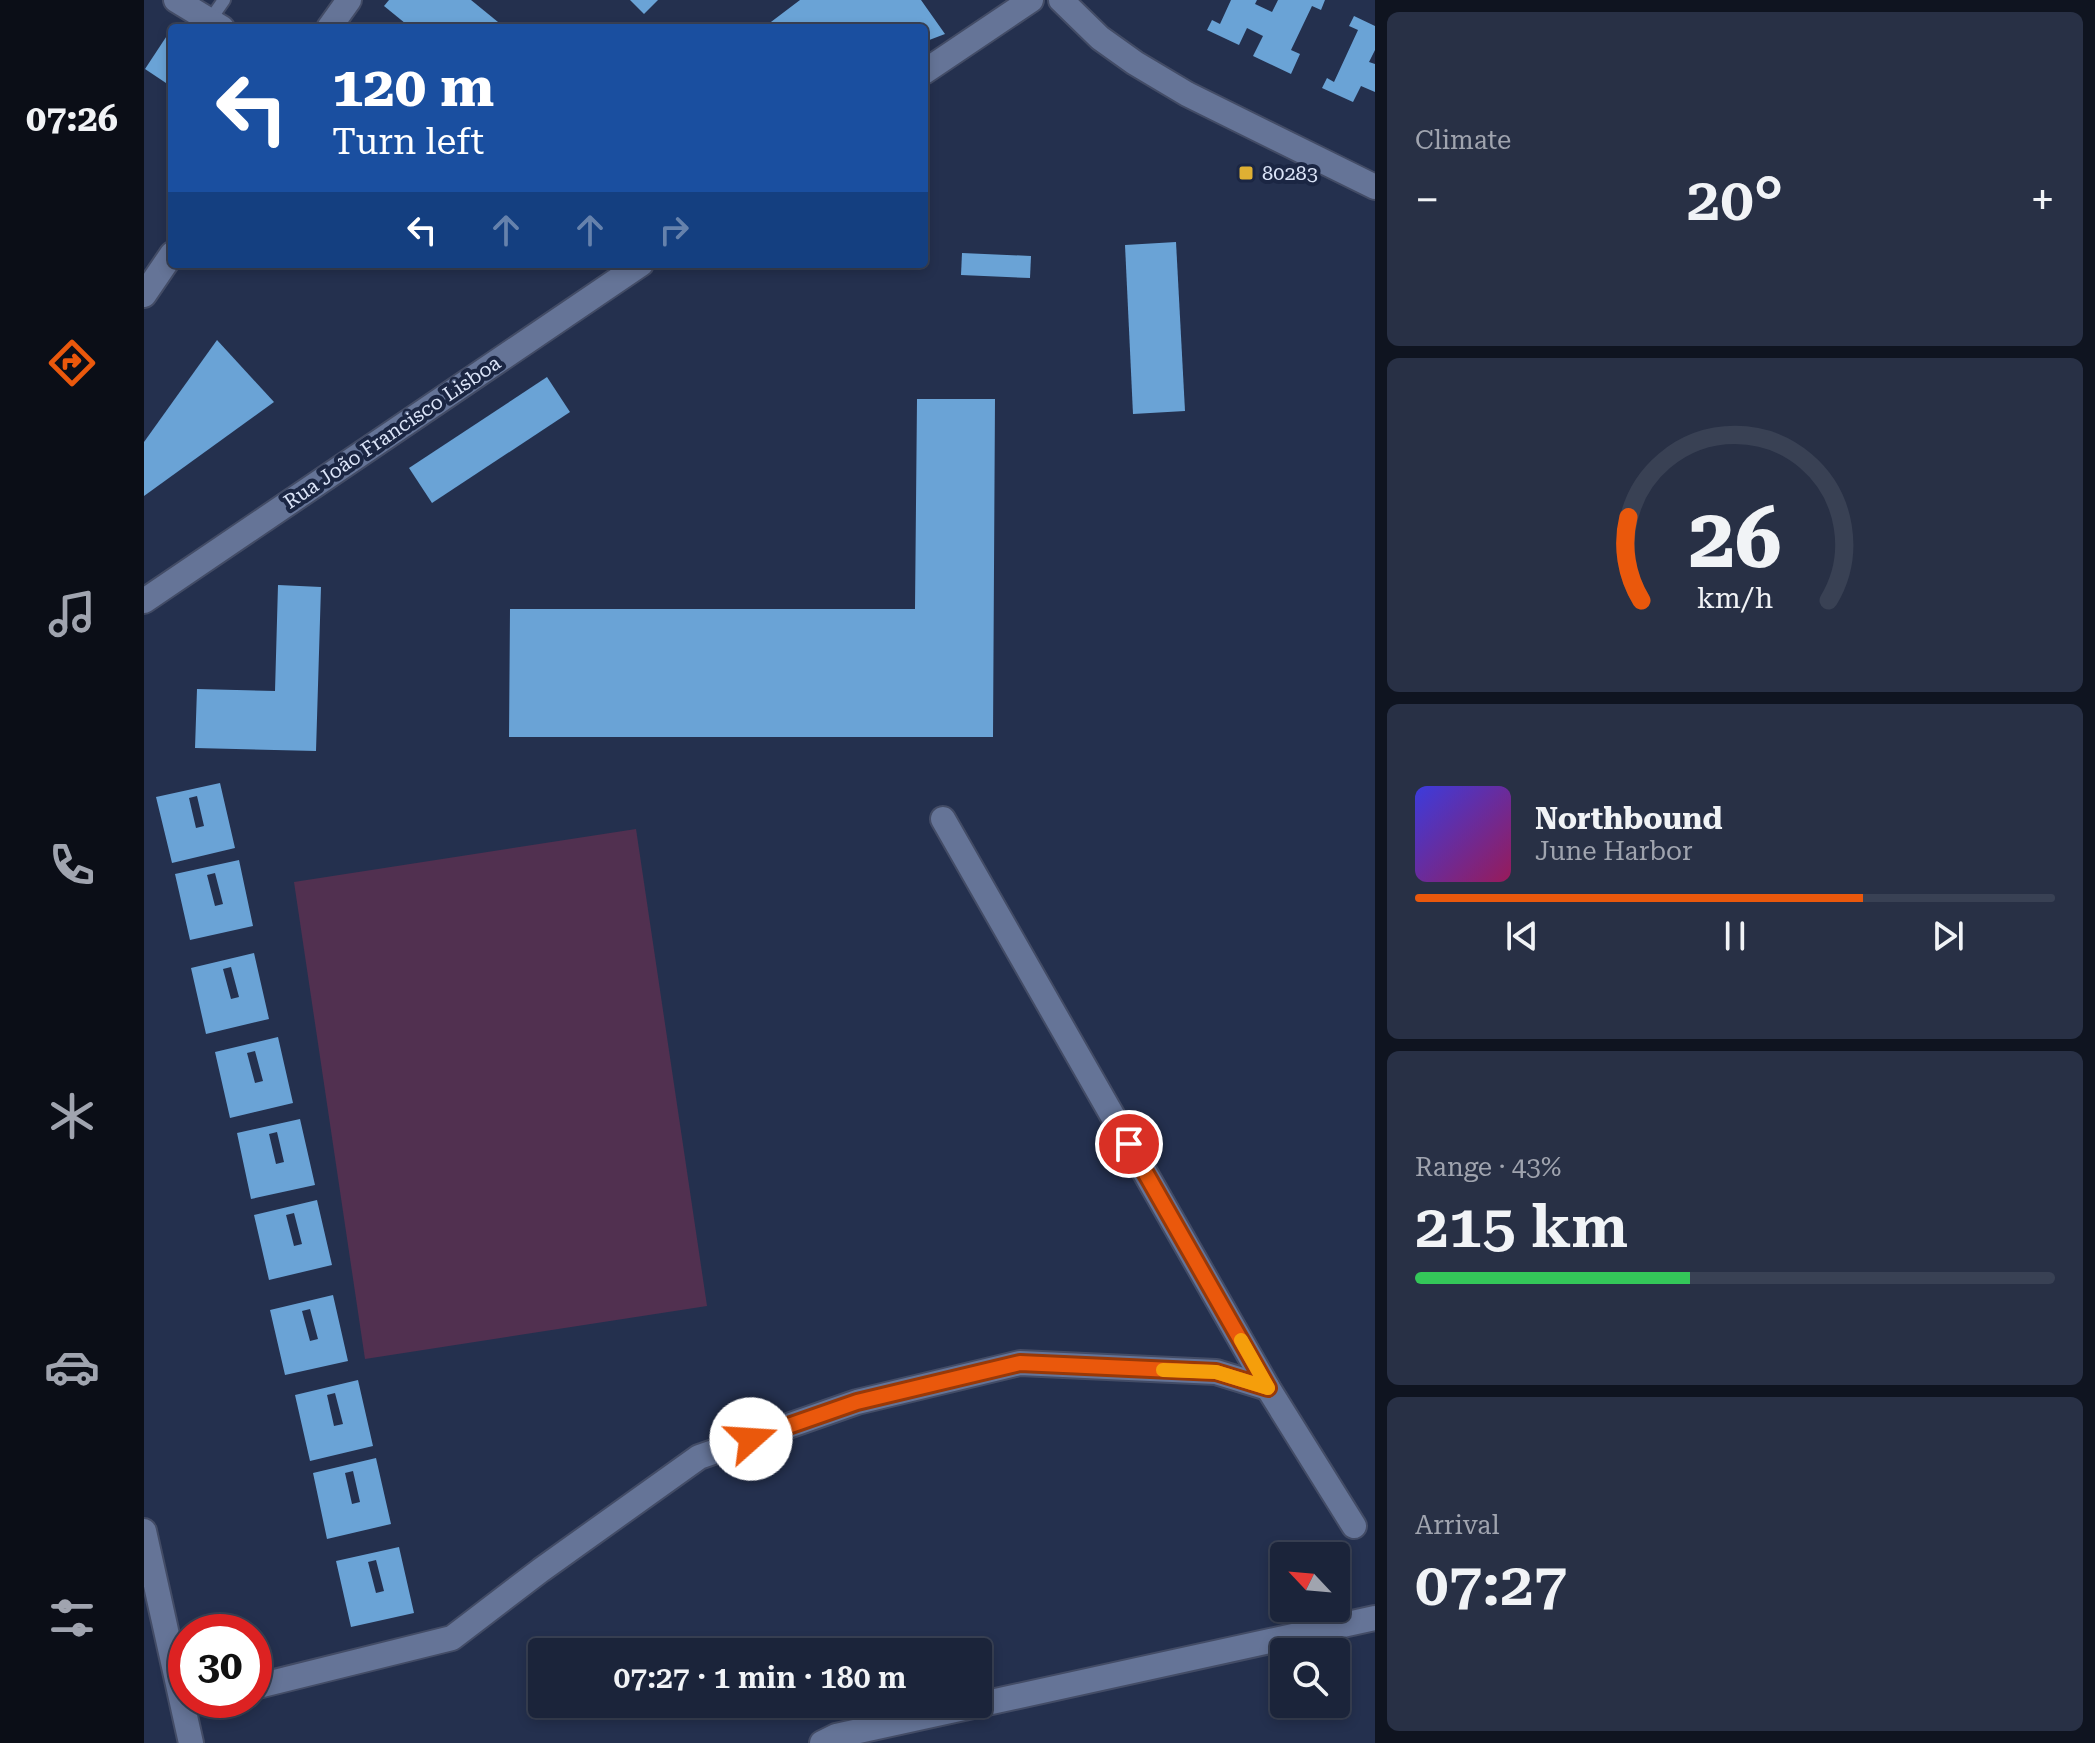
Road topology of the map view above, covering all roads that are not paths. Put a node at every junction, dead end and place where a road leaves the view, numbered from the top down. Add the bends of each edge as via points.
1 (176, 0) edge
2 (224, 0) edge
3 (349, 0) edge
4 (1031, 0) edge
5 (1061, 0) edge
6 (216, 24) edge
7 (332, 24) edge
8 (928, 69) edge
9 (1375, 187) edge
10 (168, 260) edge
11 (635, 268) edge
12 (144, 295) edge
13 (144, 601) edge
14 (943, 819) dead end
15 (1268, 1388) junction
16 (1354, 1526) dead end
17 (144, 1531) edge
18 (168, 1616) edge
19 (1375, 1618) edge
20 (272, 1683) edge
21 (192, 1718) edge
22 (191, 1743) edge
23 (822, 1743) edge

1 - 6 street
2 - 6 lane
3 - 7 street
4 - 8 street
5 - 9 street via 1100,38 1161,79
10 - 12 street
11 - 13 street, Rua João Francisco Lisboa
14 - 15 street
15 - 16 street
15 - 20 street via 1216,1372 1020,1363 857,1402 699,1457 452,1638
17 - 18 street
19 - 23 street
21 - 22 street

